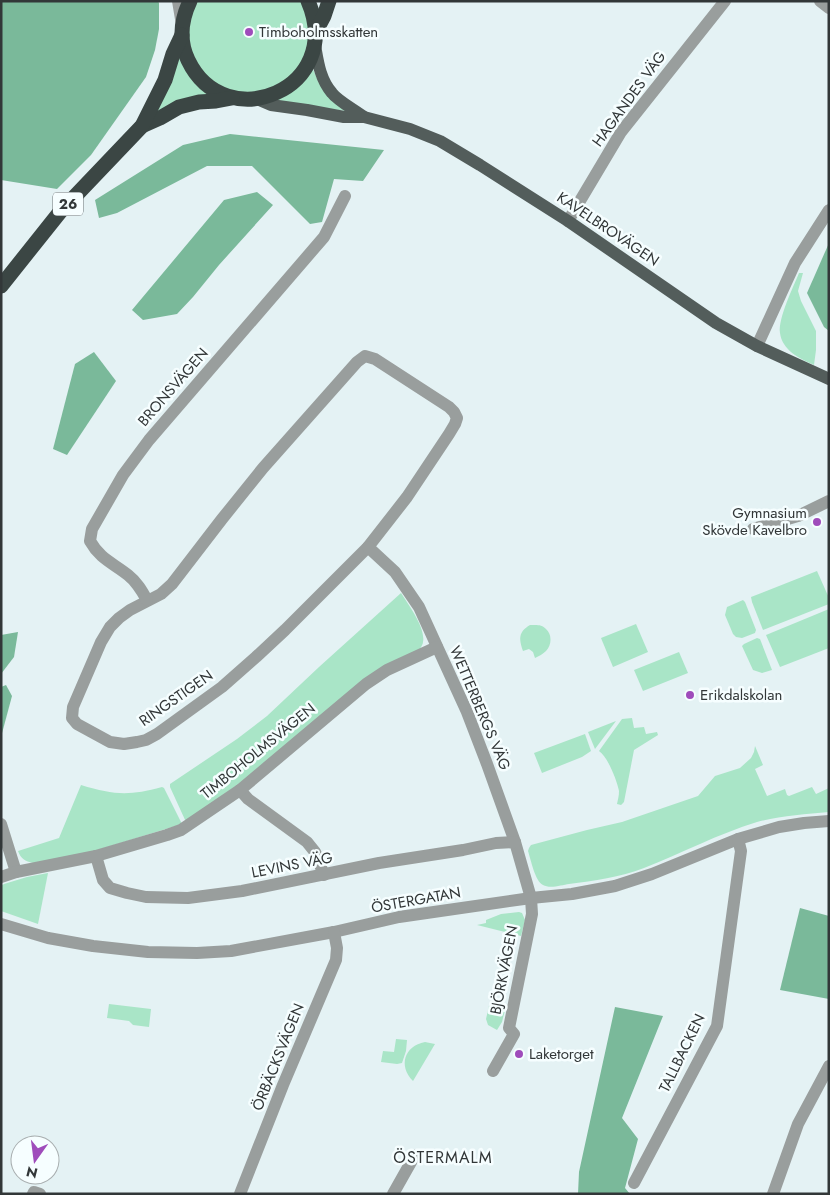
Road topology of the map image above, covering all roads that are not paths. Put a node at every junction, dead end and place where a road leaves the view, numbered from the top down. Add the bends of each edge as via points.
1 (178, 1) edge
2 (190, 1) edge
3 (308, 1) edge
4 (329, 1) edge
5 (725, 1) edge
6 (820, 1) edge
7 (829, 8) edge
8 (182, 30) junction
9 (315, 38) junction
10 (234, 98) junction
11 (257, 99) junction
12 (364, 117) junction
13 (142, 126) junction
14 (345, 196) dead end
15 (829, 210) edge
16 (568, 222) junction
17 (1, 286) edge
18 (757, 346) junction
19 (829, 379) edge
20 (829, 501) edge
21 (753, 529) dead end
22 (368, 547) junction
23 (147, 600) junction
24 (437, 647) junction
25 (240, 790) junction
26 (829, 821) edge
27 (1, 824) edge
28 (738, 840) junction
29 (515, 842) junction
30 (96, 856) junction
31 (16, 872) junction
32 (324, 875) junction
33 (1, 877) edge
34 (531, 898) junction
35 (1, 924) edge
36 (334, 932) junction
37 (829, 1066) edge
38 (493, 1071) dead end
39 (415, 1155) dead end
40 (634, 1183) dead end
41 (33, 1194) edge
42 (40, 1194) edge
43 (240, 1194) edge
44 (393, 1194) edge
45 (773, 1194) edge

1 - 8 street
2 - 8 highway, 26
3 - 9 highway via 315,21
4 - 9 highway, 26
5 - 16 street, HAGANDES VÄG via 621,132
6 - 7 street
8 - 10 highway, 26 via 185,52 192,68 203,82
8 - 13 highway, 26 via 165,80
9 - 11 highway, 26 via 310,61 300,75 288,87
9 - 12 main road, KAVELBROVÄGEN via 323,80 333,94
10 - 11 highway, 26
10 - 13 highway, 26 via 179,107
11 - 12 main road, KAVELBROVÄGEN via 271,105 344,117
12 - 16 main road, KAVELBROVÄGEN via 440,141
13 - 17 highway, 26 via 60,212
14 - 23 street, BRONSVÄGEN via 324,237 149,440 123,475 92,529 90,541 95,551 129,575
15 - 18 street via 795,263
16 - 18 main road, KAVELBROVÄGEN via 716,323
18 - 19 main road, KAVELBROVÄGEN
20 - 21 street via 798,516
22 - 23 street, RINGSTIGEN via 222,687 146,740 124,744 110,742 76,724 72,718 73,707 110,627
22 - 23 street, RINGSTIGEN via 407,497 457,418 449,407 366,356 357,362 263,468 172,584
22 - 24 street, WETTERBERGS VÄG via 395,572 407,589
24 - 25 street, TIMBOHOLMSVÄGEN via 387,670 366,684
24 - 29 street, WETTERBERGS VÄG via 470,721
25 - 30 street, TIMBOHOLMSVÄGEN via 181,830
25 - 32 street via 306,842 315,852
26 - 28 street, ÖSTERGATAN via 779,827
27 - 31 street
28 - 34 street, ÖSTERGATAN via 615,886
28 - 40 street, TALLBACKEN via 741,851 717,1026
29 - 32 street, LEVINS VÄG
29 - 34 street, WETTERBERGS VÄG
30 - 31 street, TIMBOHOLMSVÄGEN
30 - 32 street, LEVINS VÄG via 103,880 110,888 146,897 188,898 242,892
31 - 33 street, TIMBOHOLMSVÄGEN
34 - 36 street, ÖSTERGATAN via 399,917
34 - 38 street, BJÖRKVÄGEN via 532,914 509,1028 514,1034
35 - 36 street, ÖSTERGATAN via 48,938 148,952 231,951
36 - 43 street, ÖRBÄCKSVÄGEN via 338,948 336,960
37 - 45 street via 798,1124
39 - 44 street
41 - 42 street

